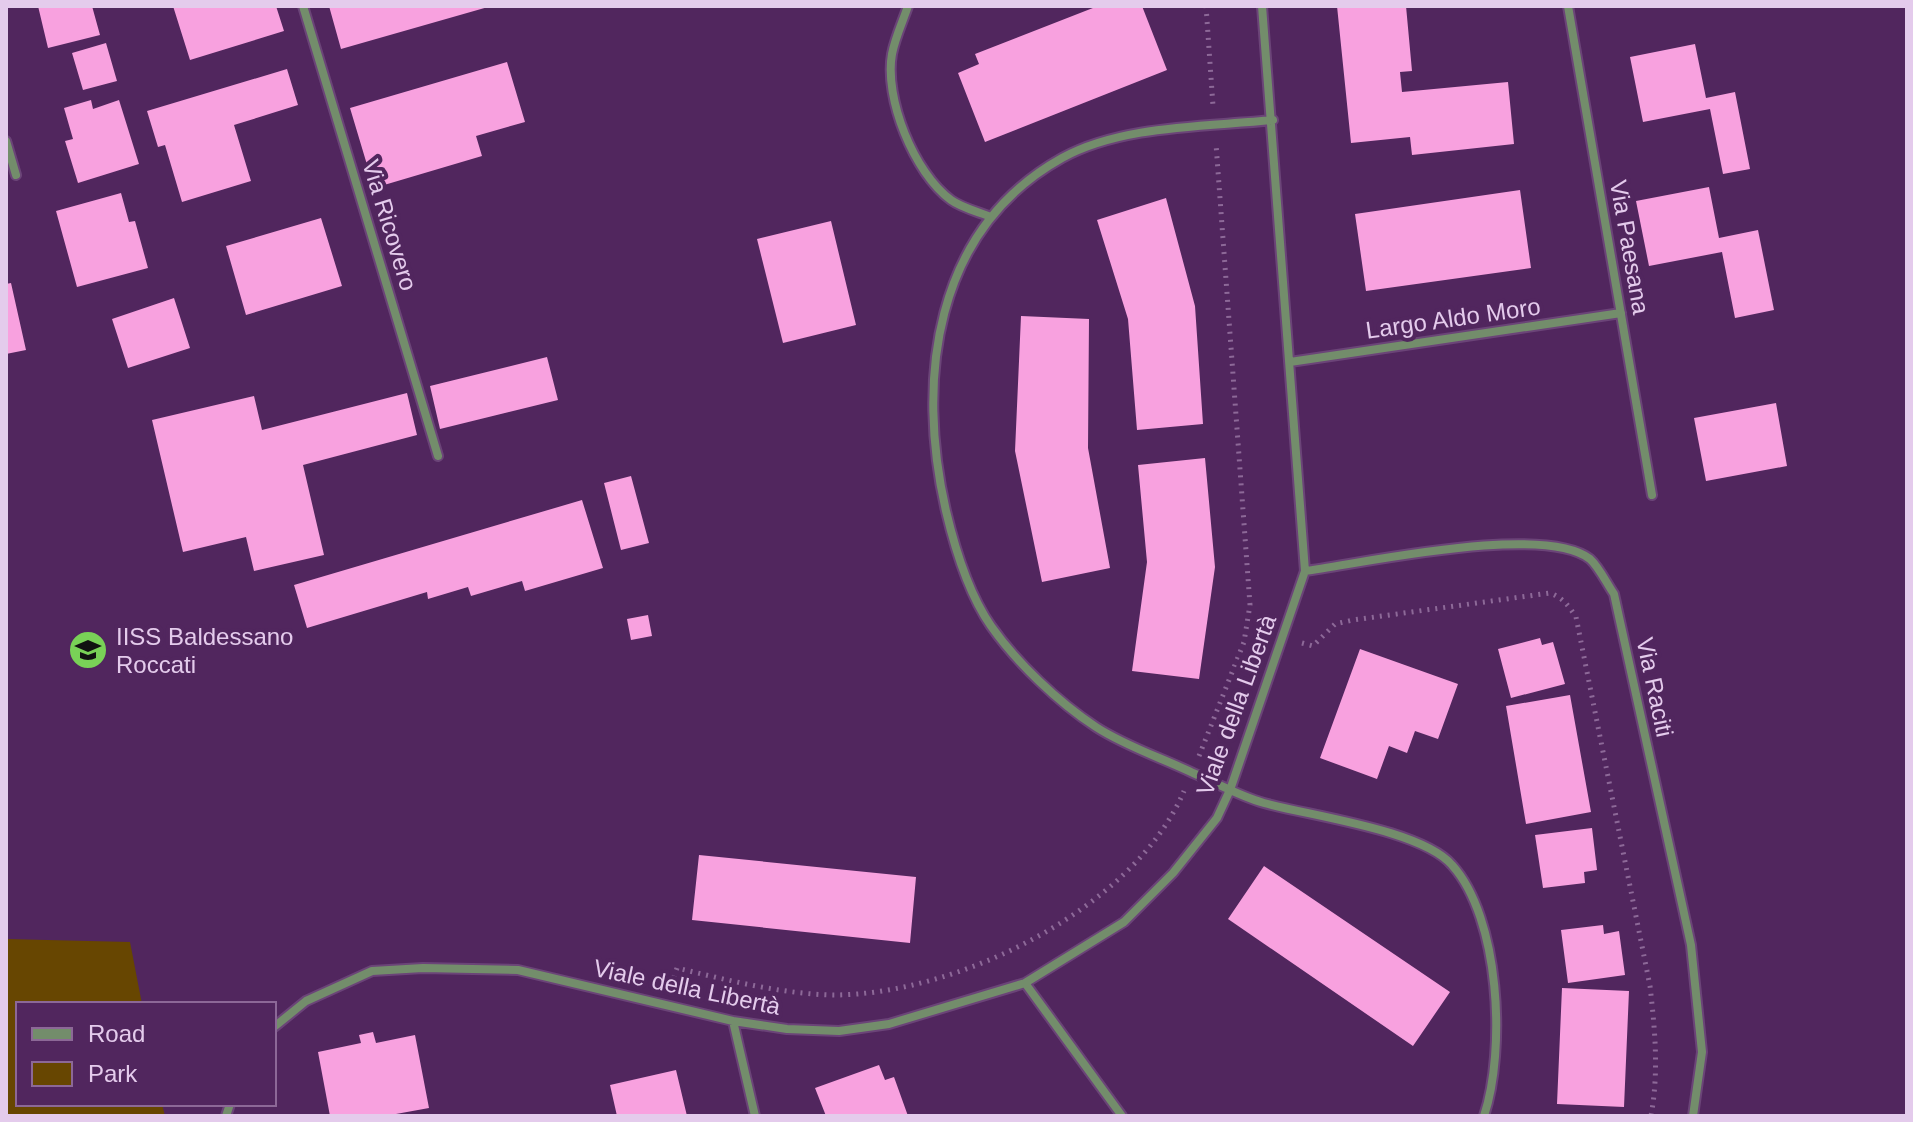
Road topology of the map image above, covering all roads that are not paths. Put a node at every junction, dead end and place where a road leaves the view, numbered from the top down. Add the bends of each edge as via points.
1 (303, 6) edge
2 (908, 6) edge
3 (1262, 6) edge
4 (1568, 6) edge
5 (1273, 120) junction
6 (6, 141) edge
7 (16, 175) dead end
8 (991, 217) junction
9 (1621, 313) junction
10 (1290, 362) junction
11 (438, 456) dead end
12 (1652, 495) dead end
13 (1305, 571) junction
14 (1230, 790) junction
15 (1025, 983) junction
16 (733, 1021) junction
17 (276, 1025) edge
18 (755, 1116) edge
19 (1122, 1116) edge
20 (1484, 1116) edge
21 (1693, 1116) edge

1 - 11 street, Via Ricovero
2 - 8 street via 891,55 895,109 929,176 951,200
3 - 5 street, Viale della Libertà
4 - 9 street, Via Paesana
5 - 8 street via 1129,136 1063,157 1020,187
5 - 10 street, Viale della Libertà
6 - 7 street
8 - 14 street via 952,287 938,329 932,376 935,462 956,550 990,625 1037,678 1097,728
9 - 10 street, Largo Aldo Moro
9 - 12 street, Via Paesana
10 - 13 street, Viale della Libertà
13 - 14 street, Viale della Libertà
13 - 21 street, Via Raciti via 1504,544 1552,544 1590,559 1614,594 1691,945 1702,1052
14 - 15 street, Viale della Libertà via 1217,818 1182,862 1124,922
14 - 20 street via 1259,802 1419,841 1449,861 1465,881 1480,917 1497,1010 1498,1052
15 - 16 street, Viale della Libertà via 889,1024 839,1031
15 - 19 street
16 - 17 street, Viale della Libertà via 518,970 398,969 372,971 306,1001
16 - 18 street

